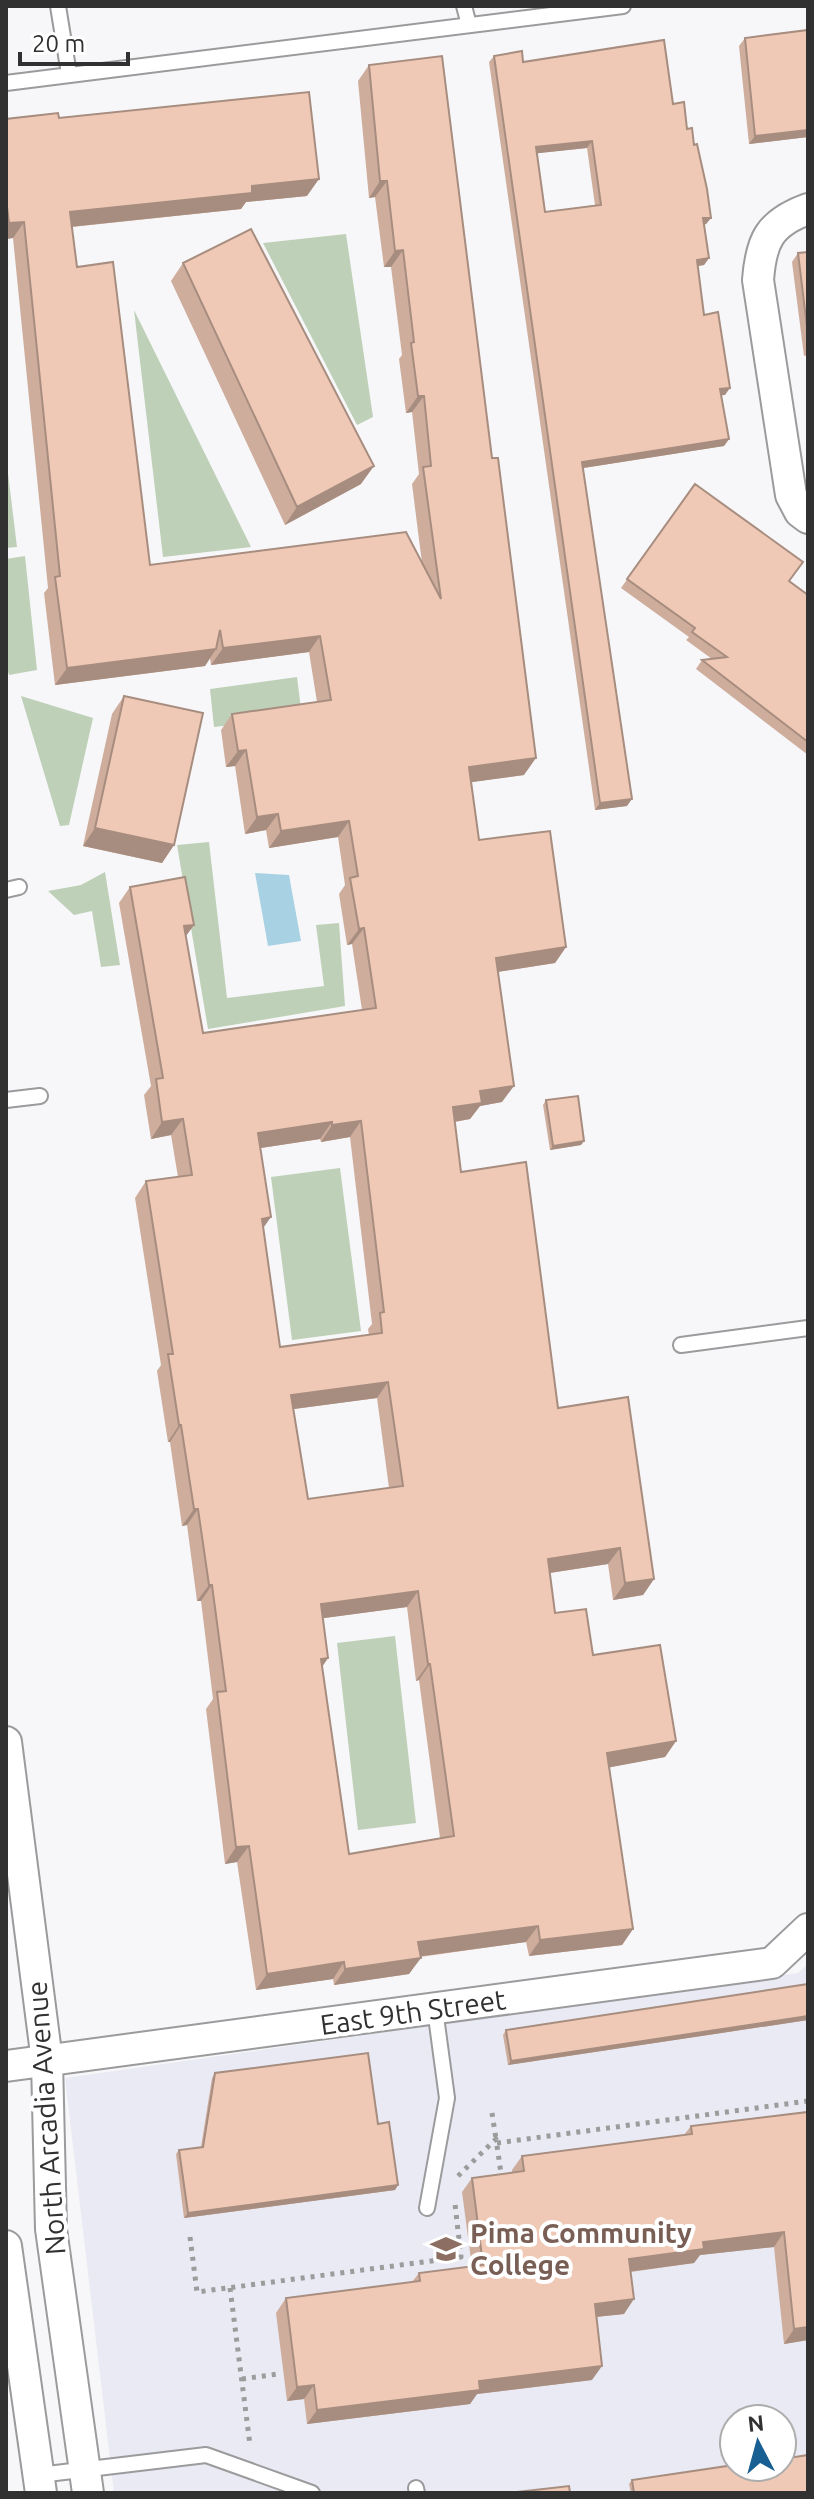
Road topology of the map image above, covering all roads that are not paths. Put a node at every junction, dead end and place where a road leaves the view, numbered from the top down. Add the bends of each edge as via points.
1 (58, 6) edge
2 (464, 6) edge
3 (623, 6) edge
4 (469, 25) junction
5 (69, 74) junction
6 (6, 83) edge
7 (808, 209) edge
8 (800, 506) edge
9 (40, 1096) dead end
10 (6, 1100) edge
11 (808, 1328) edge
12 (681, 1345) dead end
13 (6, 1742) edge
14 (808, 1929) edge
15 (435, 2009) junction
16 (47, 2061) junction
17 (6, 2066) edge
18 (427, 2208) dead end
19 (6, 2246) edge
20 (87, 2482) edge
21 (40, 2484) edge
22 (312, 2493) edge

1 - 5 lane
2 - 4 lane
3 - 4 lane
4 - 5 lane
5 - 6 lane
7 - 8 street via 774,228 760,252 758,280
9 - 10 lane
11 - 12 lane
13 - 16 street, North Arcadia Avenue
14 - 15 street, East 9th Street via 772,1963
15 - 16 street, East 9th Street
15 - 18 lane via 447,2098
16 - 17 street, East 9th Street
16 - 20 street, North Arcadia Avenue via 51,2229
19 - 21 street, North Arcadia Avenue
20 - 21 lane
20 - 22 lane via 206,2455

